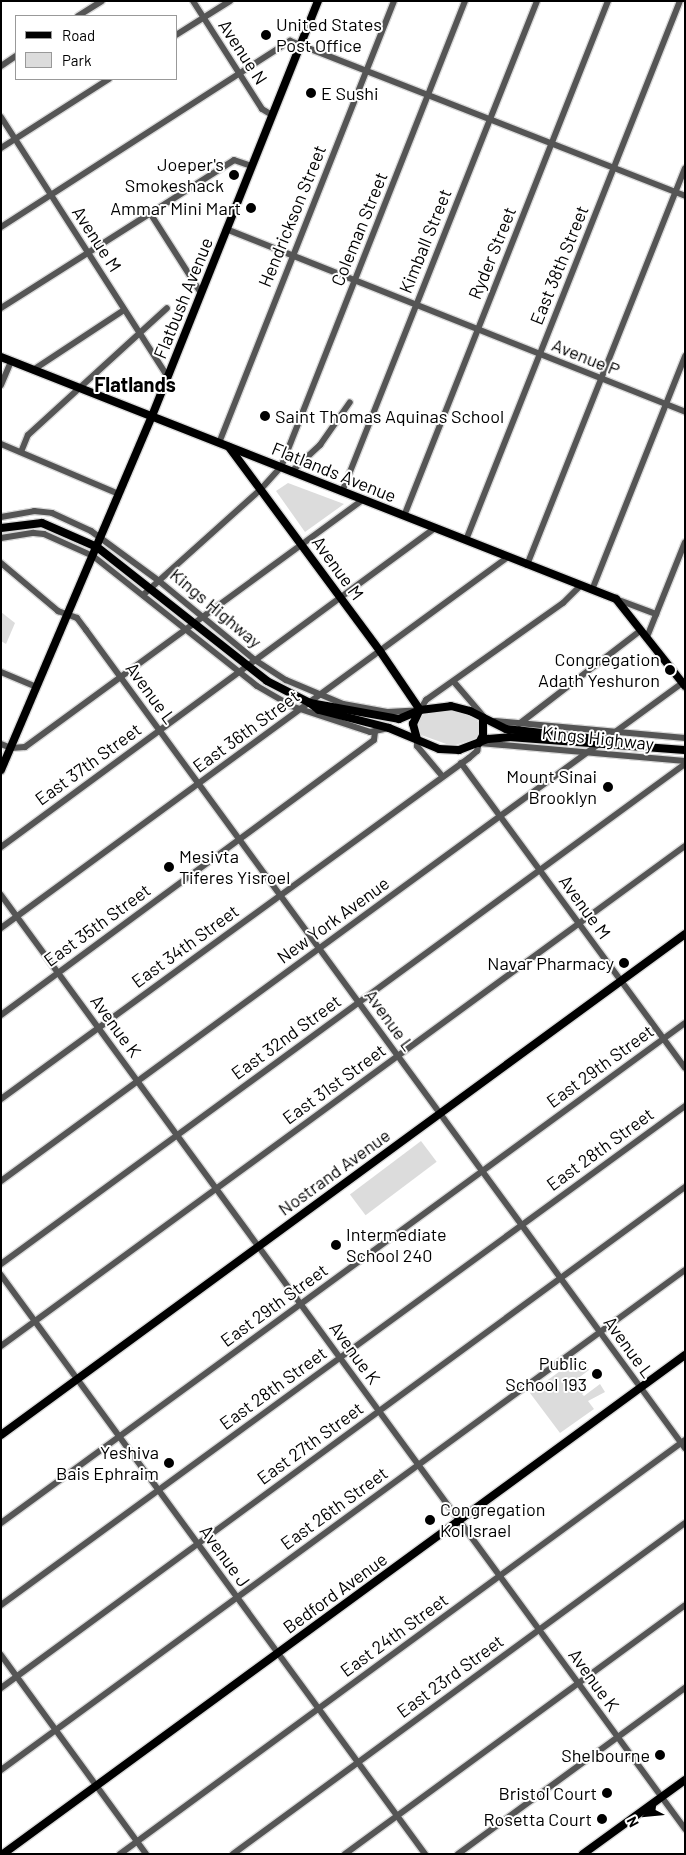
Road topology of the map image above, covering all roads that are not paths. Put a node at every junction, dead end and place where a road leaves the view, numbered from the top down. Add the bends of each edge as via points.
1 (102, 1) edge
2 (193, 1) edge
3 (230, 1) edge
4 (318, 1) edge
5 (394, 1) edge
6 (466, 1) edge
7 (537, 1) edge
8 (608, 1) edge
9 (680, 1) edge
10 (80, 15) edge
11 (204, 18) junction
12 (178, 35) edge
13 (301, 44) junction
14 (15, 57) edge
15 (1, 66) edge
16 (367, 70) junction
17 (239, 74) junction
18 (107, 80) edge
19 (428, 95) junction
20 (272, 115) junction
21 (1, 117) edge
22 (490, 119) junction
23 (15, 139) junction
24 (552, 144) junction
25 (1, 148) edge
26 (251, 166) junction
27 (614, 168) junction
28 (685, 168) edge
29 (675, 192) junction
30 (51, 195) junction
31 (685, 196) edge
32 (150, 213) junction
33 (1, 227) edge
34 (226, 229) junction
35 (88, 253) junction
36 (293, 256) junction
37 (354, 280) junction
38 (201, 293) junction
39 (416, 305) junction
40 (1, 308) edge
41 (167, 308) dead end
42 (124, 310) junction
43 (478, 330) junction
44 (139, 333) junction
45 (540, 354) junction
46 (685, 356) edge
47 (1, 357) edge
48 (11, 361) junction
49 (33, 370) junction
50 (168, 377) junction
51 (601, 378) junction
52 (1, 385) edge
53 (80, 388) junction
54 (350, 402) dead end
55 (666, 404) junction
56 (685, 412) edge
57 (152, 416) junction
58 (219, 443) junction
59 (1, 444) edge
60 (229, 447) junction
61 (21, 452) junction
62 (281, 467) junction
63 (291, 472) junction
64 (261, 489) junction
65 (342, 492) junction
66 (119, 494) junction
67 (362, 500) junction
68 (404, 516) junction
69 (1, 517) edge
70 (1, 528) edge
71 (435, 528) junction
72 (101, 536) junction
73 (1, 538) edge
74 (466, 540) junction
75 (685, 542) edge
76 (302, 544) junction
77 (96, 547) junction
78 (92, 556) junction
79 (508, 557) junction
80 (1, 563) edge
81 (527, 565) junction
82 (159, 580) junction
83 (580, 586) junction
84 (151, 588) junction
85 (592, 590) junction
86 (143, 595) junction
87 (341, 597) junction
88 (616, 599) junction
89 (68, 614) junction
90 (656, 614) junction
91 (202, 617) junction
92 (193, 623) junction
93 (184, 630) junction
94 (641, 630) junction
95 (647, 637) junction
96 (380, 651) junction
97 (255, 660) junction
98 (248, 666) junction
99 (1, 672) edge
100 (240, 672) junction
101 (120, 677) junction
102 (454, 682) junction
103 (684, 683) edge
104 (36, 687) junction
105 (320, 695) junction
106 (310, 703) junction
107 (299, 710) junction
108 (420, 710) junction
109 (483, 718) junction
110 (519, 724) junction
111 (389, 728) junction
112 (159, 730) junction
113 (375, 732) junction
114 (616, 732) junction
115 (685, 738) edge
116 (417, 740) junction
117 (602, 742) junction
118 (1, 744) edge
119 (479, 744) junction
120 (11, 748) junction
121 (685, 750) edge
122 (589, 751) junction
123 (461, 763) junction
124 (685, 763) edge
125 (1, 770) edge
126 (442, 776) junction
127 (198, 784) junction
128 (501, 816) junction
129 (240, 840) junction
130 (685, 846) edge
131 (1, 847) edge
132 (540, 870) junction
133 (1, 895) edge
134 (280, 895) junction
135 (17, 917) junction
136 (579, 923) junction
137 (1, 928) edge
138 (685, 934) edge
139 (319, 949) junction
140 (58, 972) junction
141 (621, 981) junction
142 (359, 1002) junction
143 (1, 1015) edge
144 (685, 1023) edge
145 (99, 1028) junction
146 (663, 1039) junction
147 (398, 1056) junction
148 (685, 1068) edge
149 (138, 1082) junction
150 (1, 1099) edge
151 (685, 1106) edge
152 (440, 1114) junction
153 (177, 1135) junction
154 (482, 1172) junction
155 (1, 1181) edge
156 (685, 1187) edge
157 (216, 1189) junction
158 (521, 1225) junction
159 (258, 1246) junction
160 (1, 1264) edge
161 (685, 1270) edge
162 (1, 1275) edge
163 (561, 1278) junction
164 (301, 1304) junction
165 (35, 1321) junction
166 (600, 1332) junction
167 (1, 1346) edge
168 (685, 1355) edge
169 (340, 1357) junction
170 (77, 1379) junction
171 (641, 1388) junction
172 (379, 1411) junction
173 (1, 1435) edge
174 (120, 1437) junction
175 (684, 1444) edge
176 (418, 1465) junction
177 (159, 1490) junction
178 (459, 1520) junction
179 (1, 1523) edge
180 (685, 1523) edge
181 (198, 1544) junction
182 (500, 1576) junction
183 (237, 1598) junction
184 (685, 1605) edge
185 (1, 1606) edge
186 (539, 1630) junction
187 (278, 1653) junction
188 (1, 1656) edge
189 (16, 1676) junction
190 (578, 1683) junction
191 (1, 1688) edge
192 (685, 1688) edge
193 (318, 1709) junction
194 (56, 1730) junction
195 (618, 1737) junction
196 (358, 1762) junction
197 (1, 1770) edge
198 (685, 1780) edge
199 (97, 1786) junction
200 (662, 1797) junction
201 (397, 1816) junction
202 (685, 1829) edge
203 (137, 1841) junction
204 (3, 1854) edge
205 (120, 1854) edge
206 (146, 1854) edge
207 (233, 1854) edge
208 (345, 1854) edge
209 (425, 1854) edge
210 (458, 1854) edge
211 (583, 1854) edge

1 - 10 street
2 - 11 street, Avenue N
3 - 11 street
4 - 13 main road, Flatbush Avenue
5 - 16 street, Hendrickson Street
6 - 19 street, Coleman Street
7 - 22 street, Kimball Street
8 - 24 street, Ryder Street
9 - 27 street, East 38th Street
11 - 12 street
11 - 17 street, Avenue N
13 - 16 street
13 - 17 street via 290,41
13 - 20 main road, Flatbush Avenue
14 - 15 street
16 - 19 street
16 - 36 street, Hendrickson Street
17 - 20 street, Avenue N via 262,109
17 - 30 street
18 - 23 street
19 - 22 street
19 - 37 street, Coleman Street
20 - 26 main road, Flatbush Avenue
21 - 23 street, Avenue M
22 - 24 street
22 - 39 street, Kimball Street
23 - 25 street
23 - 30 street, Avenue M
24 - 27 street
24 - 43 street, Ryder Street
26 - 32 street via 234,160
26 - 34 main road, Flatbush Avenue
27 - 29 street
27 - 45 street, East 38th Street
28 - 29 street
29 - 31 street
29 - 51 street
30 - 33 street
30 - 35 street, Avenue M
32 - 35 street
32 - 38 street
34 - 36 street, Avenue P
34 - 38 main road, Flatbush Avenue
35 - 40 street
35 - 42 street, Avenue M
36 - 37 street, Avenue P
36 - 58 street, Hendrickson Street
37 - 39 street, Avenue P
37 - 62 street, Coleman Street
38 - 50 main road, Flatbush Avenue
39 - 43 street, Avenue P
39 - 65 street, Kimball Street
41 - 44 street
42 - 44 street, Avenue M
42 - 49 street
43 - 45 street, Avenue P
43 - 68 street, Ryder Street
44 - 50 street, Avenue M
44 - 53 street
45 - 51 street, Avenue P
45 - 74 street, East 38th Street
46 - 55 street
47 - 48 main road, Flatlands Avenue
48 - 49 main road, Flatlands Avenue
48 - 52 street
49 - 53 main road, Flatlands Avenue
50 - 57 main road, Flatbush Avenue
51 - 55 street, Avenue P
51 - 81 street
53 - 57 main road, Flatlands Avenue
53 - 61 street via 28,435
54 - 63 street via 320,445
55 - 56 street, Avenue P
55 - 85 street
57 - 58 main road, Flatlands Avenue
57 - 66 main road, Flatbush Avenue
58 - 60 main road, Flatlands Avenue
59 - 61 street
60 - 62 main road, Flatlands Avenue
60 - 64 main road, Avenue M
61 - 66 street
62 - 63 main road, Flatlands Avenue
62 - 64 street
63 - 65 main road, Flatlands Avenue
64 - 76 main road, Avenue M
64 - 82 street
65 - 67 main road, Flatlands Avenue
66 - 72 main road, Flatbush Avenue
67 - 68 main road, Flatlands Avenue
67 - 76 street
68 - 71 main road, Flatlands Avenue
69 - 72 street, Kings Highway via 34,511 52,514
70 - 77 main road, Kings Highway via 42,523
71 - 74 main road, Flatlands Avenue
71 - 87 street, East 37th Street
72 - 77 main road, Flatbush Avenue
72 - 82 street, Kings Highway
73 - 78 street, Kings Highway via 44,534
74 - 79 main road, Flatlands Avenue
75 - 90 street
76 - 87 main road, Avenue M
76 - 91 street
77 - 78 main road, Flatbush Avenue
77 - 84 main road, Kings Highway
78 - 86 street, Kings Highway
78 - 89 main road, Flatbush Avenue
79 - 81 main road, Flatlands Avenue
79 - 96 street, East 36th Street
80 - 89 street, Avenue L via 58,611
81 - 83 main road, Flatlands Avenue
82 - 84 street
82 - 91 street, Kings Highway
83 - 85 main road, Flatlands Avenue
83 - 102 street via 563,603
84 - 86 street
84 - 92 main road, Kings Highway
85 - 88 main road, Flatlands Avenue
86 - 93 street, Kings Highway
87 - 96 main road, Avenue M
87 - 97 street, East 37th Street
88 - 90 street, Flatlands Avenue
88 - 94 main road
89 - 101 street, Avenue L via 77,618
89 - 104 main road, Flatbush Avenue
90 - 95 street
91 - 92 street
91 - 97 street, Kings Highway
92 - 93 street
92 - 98 main road, Kings Highway
93 - 100 street, Kings Highway
93 - 101 street
94 - 95 main road
94 - 110 street
95 - 103 main road
96 - 105 street, East 36th Street
96 - 108 main road, Avenue M
97 - 98 street, East 37th Street
97 - 105 street, Kings Highway via 286,680
98 - 100 street, East 37th Street
98 - 106 main road, Kings Highway via 267,681
99 - 104 street
100 - 107 street, Kings Highway via 257,686
100 - 112 street, East 37th Street
101 - 112 street, Avenue L
101 - 120 street via 25,747
102 - 108 street via 426,700
102 - 109 street via 480,710
103 - 114 street, New York Avenue
104 - 120 main road, Flatbush Avenue
105 - 106 street, East 36th Street
105 - 108 street, Kings Highway via 368,709 404,713
106 - 107 street, East 36th Street
106 - 108 main road, Kings Highway via 388,719 403,719
106 - 111 main road, Kings Highway via 314,708 336,716
107 - 113 street, Kings Highway
107 - 127 street, East 36th Street
108 - 109 main road, Kings Highway via 451,706
108 - 116 main road via 413,724
109 - 110 street, Kings Highway
109 - 117 main road, Kings Highway via 506,729
109 - 119 main road via 484,732
110 - 114 street, Kings Highway
111 - 113 street
111 - 116 main road, Kings Highway
112 - 127 street, Avenue L
112 - 131 street, East 37th Street
113 - 129 street, East 35th Street via 374,740
114 - 115 street, Kings Highway
114 - 117 street, New York Avenue
116 - 119 main road, Kings Highway via 451,751
116 - 126 street via 417,746
117 - 119 main road, Kings Highway via 587,745 509,737
117 - 121 main road, Kings Highway
117 - 122 street, New York Avenue
118 - 120 street
119 - 122 street, Kings Highway
119 - 123 street, East 34th Street via 477,751
120 - 125 main road, Flatbush Avenue
122 - 124 street, Kings Highway
122 - 128 street, New York Avenue
123 - 126 street, East 34th Street
123 - 128 street, Avenue M
124 - 132 street, East 32nd Street
126 - 134 street, East 34th Street
127 - 129 street, Avenue L
127 - 135 street, East 36th Street
128 - 132 street, Avenue M
128 - 139 street, New York Avenue
129 - 134 street, Avenue L
129 - 140 street, East 35th Street
130 - 136 street, East 31st Street
132 - 136 street, Avenue M
132 - 142 street, East 32nd Street
133 - 135 street, Avenue K
134 - 139 street, Avenue L
134 - 145 street, East 34th Street
135 - 137 street, East 36th Street
135 - 140 street, Avenue K
136 - 141 street, Avenue M
136 - 147 street, East 31st Street
138 - 141 main road, Nostrand Avenue
139 - 142 street, Avenue L
139 - 149 street, New York Avenue
140 - 143 street, East 35th Street
140 - 145 street, Avenue K
141 - 146 street, Avenue M
141 - 152 main road, Nostrand Avenue
142 - 147 street, Avenue L
142 - 153 street, East 32nd Street
144 - 146 street, East 29th Street
145 - 149 street, Avenue K
145 - 150 street, East 34th Street
146 - 148 street, Avenue M
146 - 154 street, East 29th Street
147 - 152 street, Avenue L
147 - 157 street, East 31st Street
149 - 153 street, Avenue K
149 - 155 street, New York Avenue
151 - 158 street, East 28th Street
152 - 154 street, Avenue L
152 - 159 main road, Nostrand Avenue
153 - 157 street, Avenue K
153 - 160 street, East 32nd Street
154 - 158 street, Avenue L
154 - 164 street, East 29th Street
156 - 163 street, East 27th Street
157 - 159 street, Avenue K
157 - 165 street, East 31st Street
158 - 163 street, Avenue L
158 - 169 street, East 28th Street
159 - 164 street, Avenue K
159 - 170 main road, Nostrand Avenue
161 - 166 street, East 26th Street
162 - 165 street, Avenue J
163 - 166 street, Avenue L
163 - 172 street, East 27th Street
164 - 169 street, Avenue K
164 - 174 street, East 29th Street
165 - 167 street, East 31st Street
165 - 170 street, Avenue J
166 - 171 street, Avenue L
166 - 176 street, East 26th Street
168 - 171 main road, Bedford Avenue
169 - 172 street, Avenue K
169 - 177 street, East 28th Street
170 - 173 main road, Nostrand Avenue
170 - 174 street, Avenue J
171 - 175 street, Avenue L
171 - 178 main road, Bedford Avenue
172 - 176 street, Avenue K
172 - 181 street, East 27th Street
174 - 177 street, Avenue J
174 - 179 street, East 29th Street
175 - 182 street, East 24th Street
176 - 178 street, Avenue K
176 - 183 street, East 26th Street
177 - 181 street, Avenue J
177 - 185 street, East 28th Street
178 - 182 street, Avenue K
178 - 187 main road, Bedford Avenue
180 - 186 street, East 23rd Street
181 - 183 street, Avenue J
181 - 189 street, East 27th Street
182 - 186 street, Avenue K
182 - 193 street, East 24th Street
183 - 187 street, Avenue J
183 - 194 street, East 26th Street
184 - 190 street
186 - 190 street, Avenue K
186 - 196 street, East 23rd Street
187 - 193 street, Avenue J
187 - 199 main road, Bedford Avenue
188 - 189 street
189 - 191 street, East 27th Street
189 - 194 street
190 - 195 street, Avenue K
190 - 201 street
192 - 195 street
193 - 196 street, Avenue J
193 - 203 street, East 24th Street
194 - 197 street, East 26th Street
194 - 199 street
195 - 200 street, Avenue K
195 - 210 street
196 - 201 street, Avenue J
196 - 207 street, East 23rd Street
198 - 200 main road
199 - 203 street
199 - 204 main road, Bedford Avenue
200 - 202 street, Avenue K
200 - 211 main road
201 - 208 street
201 - 209 street, Avenue J
203 - 205 street, East 24th Street
203 - 206 street

